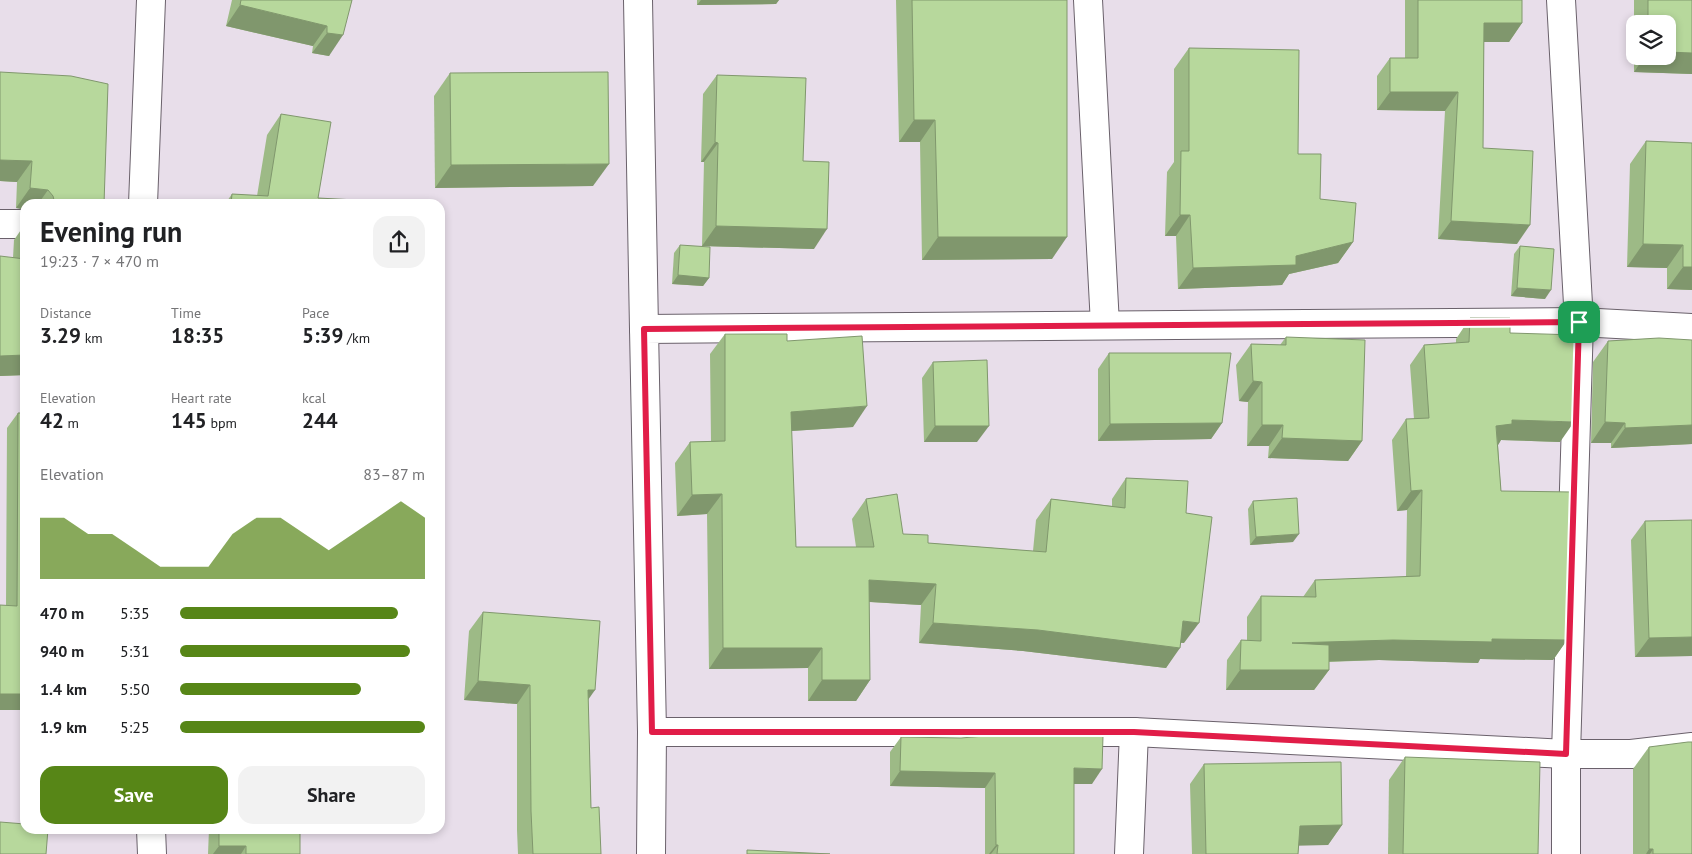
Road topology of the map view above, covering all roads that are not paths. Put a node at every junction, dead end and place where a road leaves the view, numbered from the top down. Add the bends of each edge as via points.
1 (151, 0) edge
2 (638, 0) edge
3 (1088, 0) edge
4 (1561, 0) edge
5 (143, 199) edge
6 (0, 224) edge
7 (20, 224) edge
8 (1579, 322) junction
9 (1105, 325) junction
10 (1692, 328) edge
11 (644, 329) junction
12 (652, 732) junction
13 (1134, 732) junction
14 (1692, 747) edge
15 (1566, 754) junction
16 (151, 834) edge
17 (152, 854) edge
18 (651, 854) edge
19 (1129, 854) edge
20 (1566, 854) edge

1 - 5 street
2 - 11 street
3 - 9 street
4 - 8 street
6 - 7 street
8 - 9 street
8 - 10 street
8 - 15 street
9 - 11 street
11 - 12 street
12 - 13 street
12 - 18 street
13 - 15 street
13 - 19 street
14 - 15 street via 1632,754
15 - 20 street
16 - 17 street

